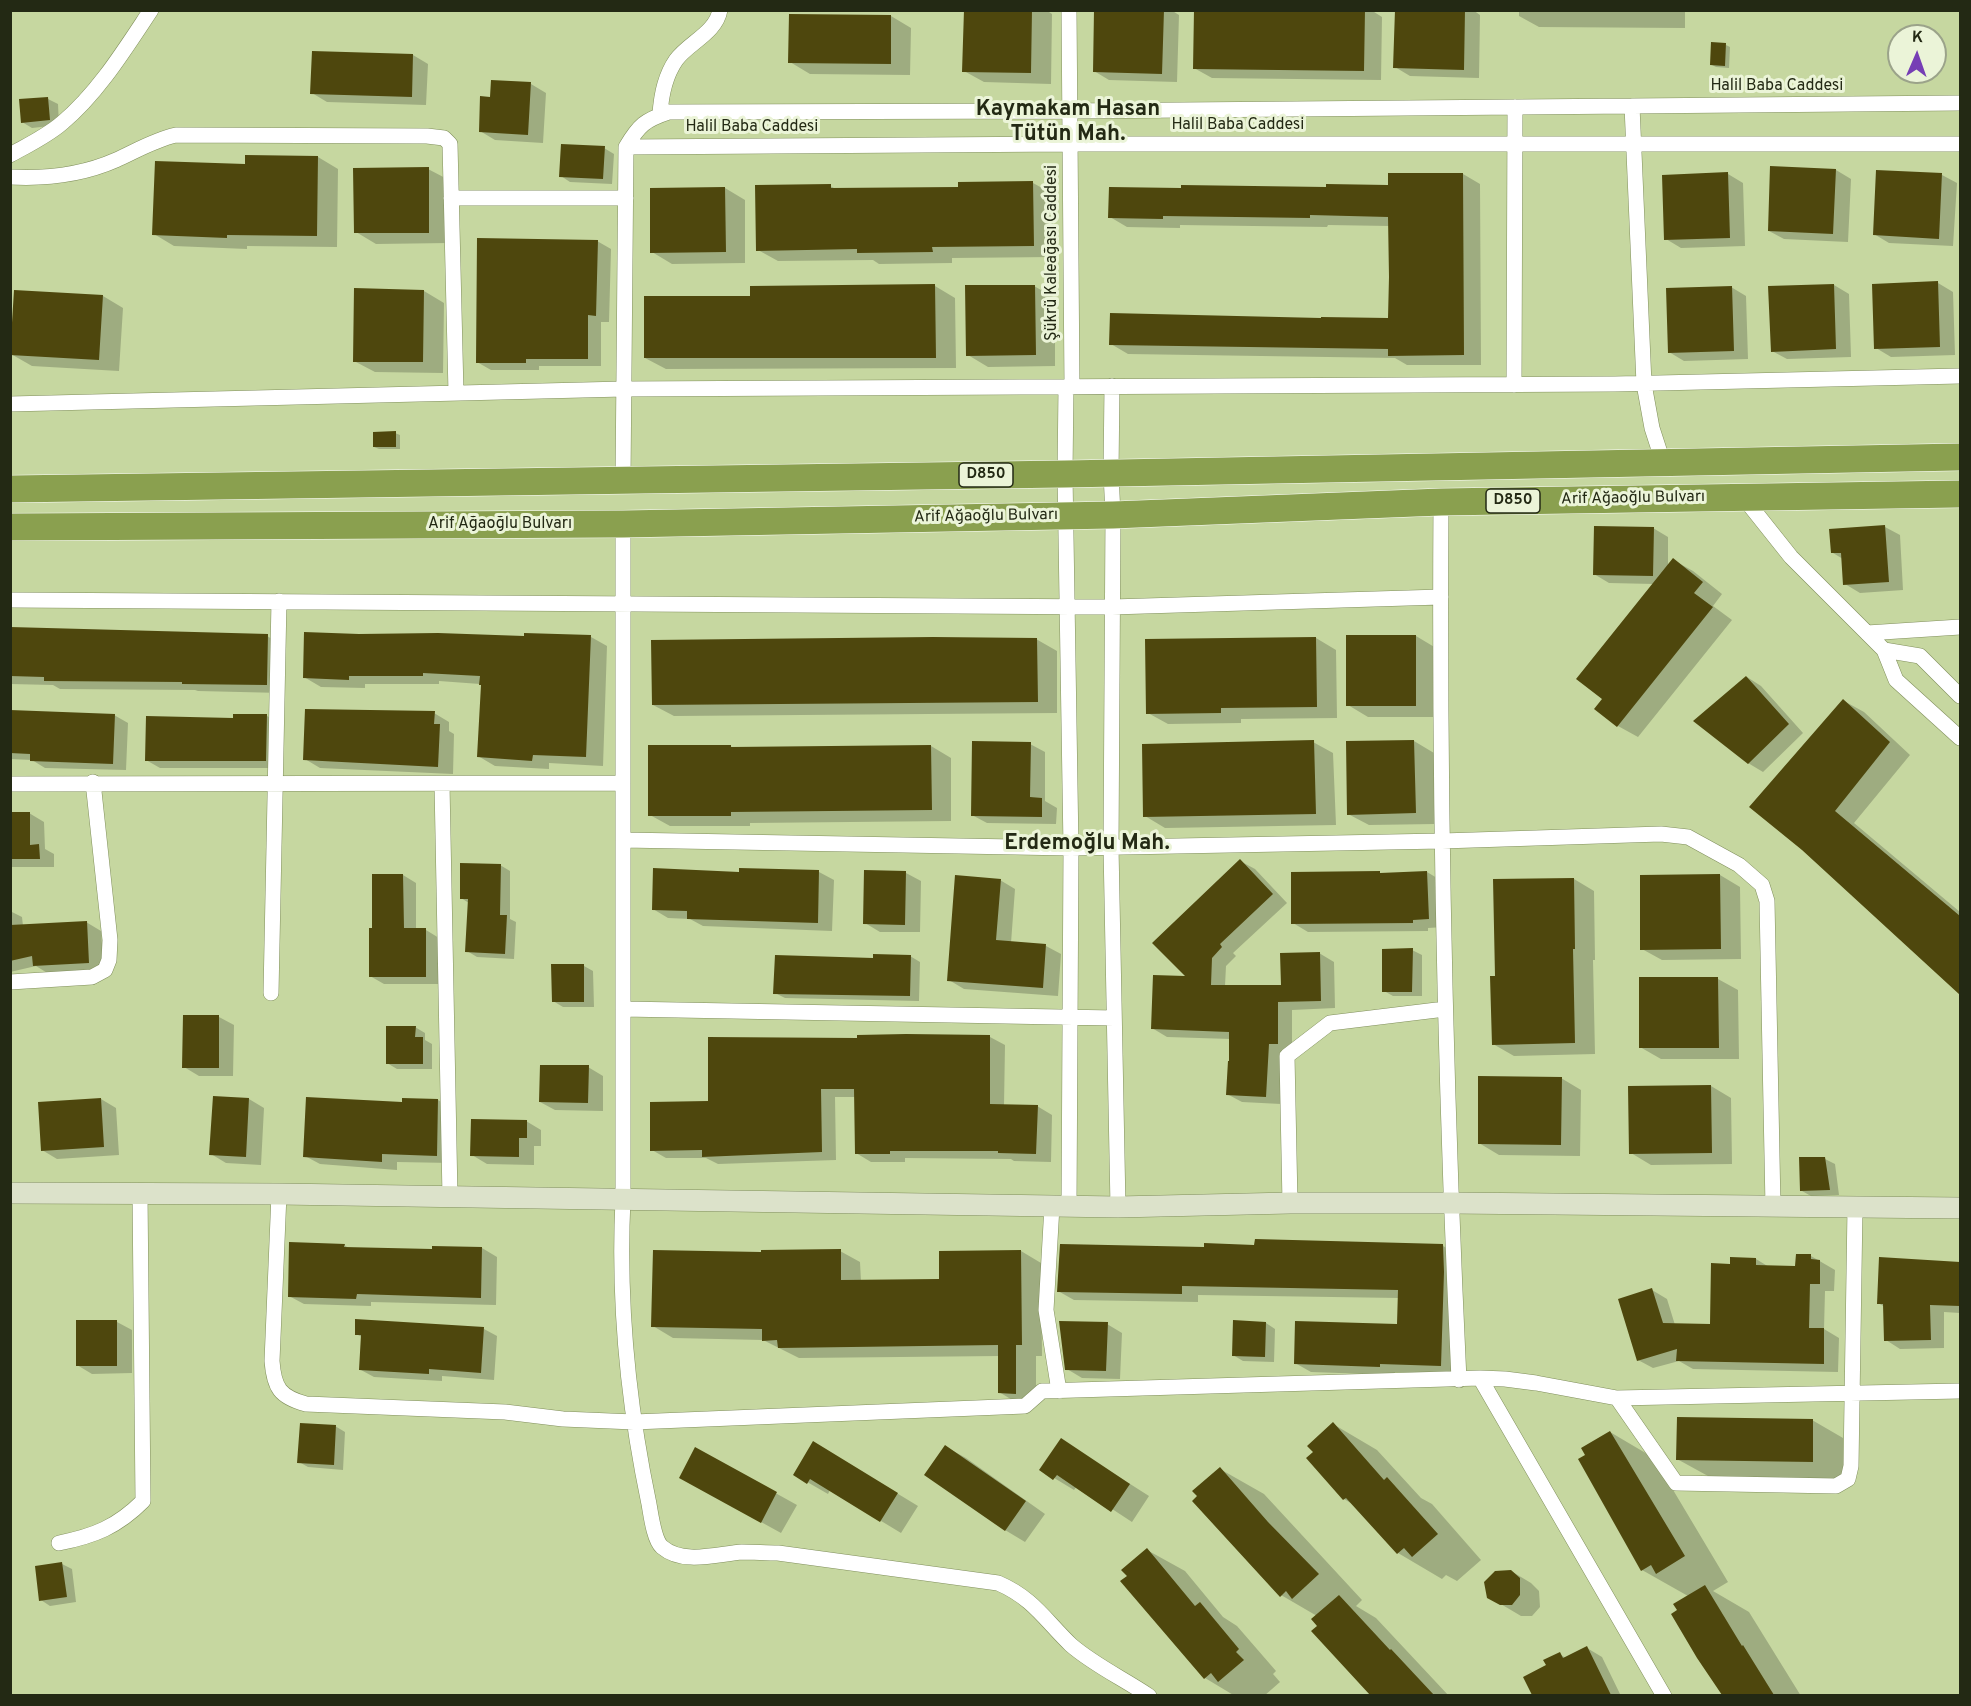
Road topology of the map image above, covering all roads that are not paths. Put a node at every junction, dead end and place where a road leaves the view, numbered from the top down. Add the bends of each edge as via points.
1 (151, 10) edge
2 (720, 10) edge
3 (1069, 10) edge
4 (1960, 103) edge
5 (1632, 106) junction
6 (1515, 107) junction
7 (1070, 111) junction
8 (660, 115) junction
9 (1070, 144) junction
10 (1515, 144) junction
11 (1634, 144) junction
12 (1960, 144) edge
13 (626, 147) junction
14 (10, 154) edge
15 (10, 177) edge
16 (451, 198) junction
17 (626, 198) junction
18 (1960, 376) edge
19 (1644, 384) junction
20 (1514, 385) junction
21 (1112, 386) junction
22 (1069, 387) junction
23 (624, 389) junction
24 (456, 393) junction
25 (10, 404) edge
26 (1960, 457) edge
27 (1663, 462) junction
28 (1111, 473) junction
29 (1065, 474) junction
30 (623, 480) junction
31 (10, 489) edge
32 (1960, 494) edge
33 (1744, 498) junction
34 (1441, 502) junction
35 (1113, 515) junction
36 (1066, 516) junction
37 (623, 524) junction
38 (10, 527) edge
39 (1441, 597) junction
40 (10, 600) edge
41 (279, 601) junction
42 (624, 603) junction
43 (1068, 605) junction
44 (1112, 607) junction
45 (1960, 627) edge
46 (1867, 633) junction
47 (1884, 650) junction
48 (1960, 696) edge
49 (1960, 738) edge
50 (93, 783) junction
51 (276, 783) junction
52 (622, 783) junction
53 (10, 784) edge
54 (442, 784) junction
55 (623, 840) junction
56 (1442, 841) junction
57 (1111, 847) junction
58 (1071, 848) junction
59 (10, 982) edge
60 (271, 993) dead end
61 (623, 1009) junction
62 (1445, 1009) junction
63 (1070, 1018) junction
64 (1114, 1018) junction
65 (10, 1193) edge
66 (140, 1193) junction
67 (279, 1194) junction
68 (450, 1197) junction
69 (623, 1199) junction
70 (1290, 1203) junction
71 (1451, 1203) junction
72 (1060, 1207) junction
73 (1773, 1207) junction
74 (1118, 1208) junction
75 (1855, 1208) junction
76 (1960, 1208) edge
77 (1480, 1378) junction
78 (1459, 1380) junction
79 (1059, 1391) junction
80 (1960, 1391) edge
81 (1852, 1393) junction
82 (1617, 1398) junction
83 (634, 1422) junction
84 (59, 1543) dead end
85 (1149, 1695) edge
86 (1665, 1695) edge

1 - 14 street via 121,56 69,116 38,140
2 - 8 street via 705,33 677,58 667,76
3 - 7 street, Şükrü Kaleağası Caddesi
4 - 5 street, Halil Baba Caddesi
5 - 6 street, Halil Baba Caddesi
5 - 11 street
6 - 7 street, Halil Baba Caddesi
6 - 10 street
7 - 8 street, Halil Baba Caddesi
7 - 9 street, Şükrü Kaleağası Caddesi
8 - 13 street via 637,128
9 - 10 street, Halil Baba Caddesi
9 - 13 street, Halil Baba Caddesi
9 - 22 street, Şükrü Kaleağası Caddesi
10 - 11 street, Halil Baba Caddesi
10 - 20 street
11 - 12 street, Halil Baba Caddesi
11 - 19 street
13 - 17 street
15 - 16 street via 80,174 176,135 426,135 444,138 450,144
16 - 17 street
16 - 24 street
17 - 23 street
18 - 19 street
19 - 20 street
19 - 27 street
20 - 21 street
21 - 22 street
21 - 28 street
22 - 23 street
22 - 29 street, Şükrü Kaleağası Caddesi
23 - 24 street
23 - 30 street
24 - 25 street
26 - 27 highway, D850
27 - 28 highway, D850
28 - 29 highway, D850
28 - 35 street
29 - 30 highway, D850
29 - 36 street, Şükrü Kaleağası Caddesi
30 - 31 highway, D850
32 - 33 highway, Arif Ağaoğlu Bulvarı / D850
33 - 34 highway, Arif Ağaoğlu Bulvarı / D850
33 - 46 street via 1791,556
34 - 35 highway, Arif Ağaoğlu Bulvarı / D850
34 - 39 street
35 - 36 highway, Arif Ağaoğlu Bulvarı / D850
35 - 44 street
36 - 37 highway, Arif Ağaoğlu Bulvarı / D850
36 - 43 street, Şükrü Kaleağası Caddesi
37 - 38 highway, Arif Ağaoğlu Bulvarı / D850
37 - 42 street
39 - 44 street
39 - 56 street
40 - 41 street
41 - 42 street
41 - 51 street
42 - 43 street
42 - 52 street
43 - 44 street
43 - 58 street, Şükrü Kaleağası Caddesi
44 - 57 street
45 - 46 street
46 - 47 street
47 - 48 street via 1920,656
47 - 49 street via 1896,680
50 - 51 street
50 - 53 street
50 - 59 street via 110,939 105,970 92,977
51 - 54 street
51 - 60 street
52 - 54 street
52 - 55 street
54 - 68 street
55 - 58 street
55 - 61 street
56 - 57 street
56 - 62 street
56 - 73 street via 1661,834 1688,837 1739,865 1762,885 1767,901
57 - 58 street
57 - 64 street
58 - 63 street, Şükrü Kaleağası Caddesi
61 - 63 street
61 - 69 street
62 - 70 street via 1330,1023 1287,1056
62 - 71 street
63 - 64 street
63 - 72 street, Şükrü Kaleağası Caddesi
64 - 74 street
65 - 66 street
66 - 67 street
66 - 84 street via 143,1502 90,1537
67 - 68 street
67 - 83 street via 272,1361 273,1377 290,1400
68 - 69 street
69 - 72 street
69 - 83 street via 620,1255
70 - 71 street
70 - 74 street
71 - 73 street
71 - 78 street
72 - 74 street
72 - 79 street, Şükrü Kaleağası Caddesi via 1046,1310
73 - 75 street
75 - 76 street
75 - 81 street
77 - 78 street
77 - 82 street via 1536,1383
77 - 86 street
78 - 79 street
79 - 83 street via 1042,1391 1025,1406
80 - 81 street
81 - 82 street
81 - 82 street via 1851,1466 1848,1479 1836,1486 1676,1484
83 - 85 street via 654,1528 659,1545 672,1554 692,1557 778,1553 998,1583 1027,1599 1072,1646

